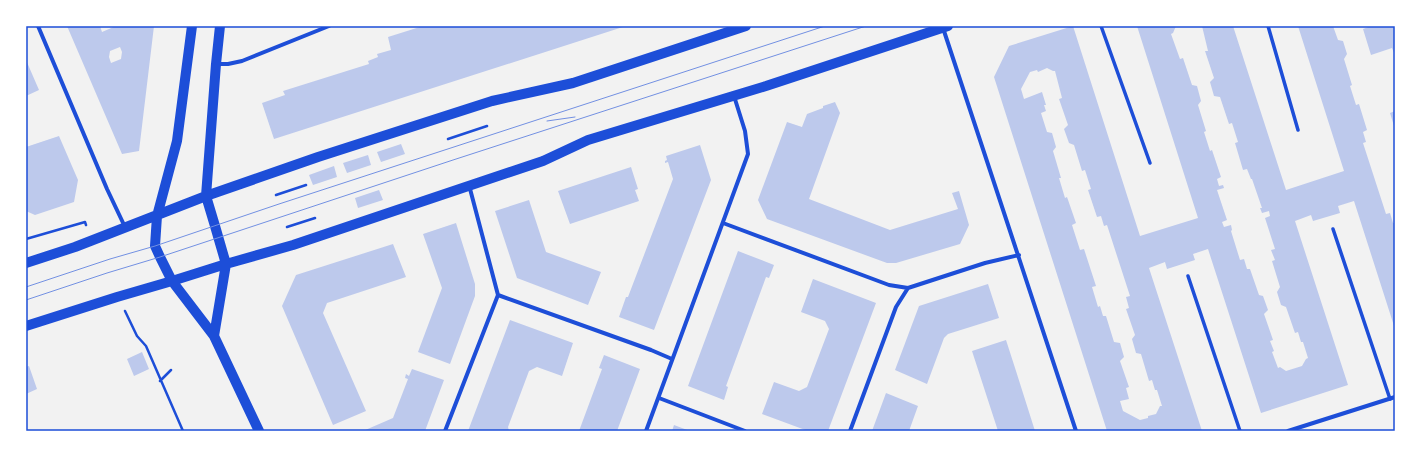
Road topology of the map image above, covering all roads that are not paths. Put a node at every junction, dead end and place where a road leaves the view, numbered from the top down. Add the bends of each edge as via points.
1 (38, 26) edge
2 (192, 26) edge
3 (220, 26) edge
4 (329, 26) edge
5 (744, 26) edge
6 (1101, 26) edge
7 (1268, 26) edge
8 (945, 27) edge
9 (216, 64) junction
10 (734, 96) junction
11 (1298, 130) dead end
12 (1150, 163) dead end
13 (469, 185) junction
14 (206, 196) junction
15 (157, 216) junction
16 (722, 223) junction
17 (125, 227) junction
18 (1333, 229) dead end
19 (1019, 255) junction
20 (26, 263) edge
21 (226, 264) junction
22 (1188, 276) dead end
23 (172, 282) junction
24 (908, 288) junction
25 (498, 295) junction
26 (26, 326) edge
27 (214, 336) junction
28 (672, 359) junction
29 (1395, 397) edge
30 (659, 398) junction
31 (1390, 399) junction
32 (259, 431) edge
33 (446, 431) edge
34 (646, 431) edge
35 (745, 431) edge
36 (850, 431) edge
37 (1076, 431) edge
38 (1240, 431) edge
39 (1288, 431) edge

1 - 17 street
2 - 15 main road via 177,141
3 - 9 main road
4 - 9 street via 242,61
5 - 14 main road via 573,83 492,101
6 - 12 street
7 - 11 street
8 - 10 main road
8 - 19 street
9 - 14 main road
10 - 13 main road via 588,140 543,161
10 - 16 street via 745,131 748,154
13 - 21 main road via 292,245
13 - 25 street
14 - 15 main road
14 - 21 main road
15 - 17 main road
15 - 23 main road via 155,246
16 - 24 street via 888,285
16 - 28 street
17 - 20 main road
18 - 31 street
19 - 24 street via 985,263
19 - 37 street
21 - 23 main road
21 - 27 main road
22 - 38 street
23 - 26 main road via 118,296
23 - 27 main road
24 - 36 street via 896,307
25 - 28 street
25 - 33 street
27 - 32 main road
28 - 30 street
29 - 31 street
30 - 34 street
30 - 35 street
31 - 39 street

